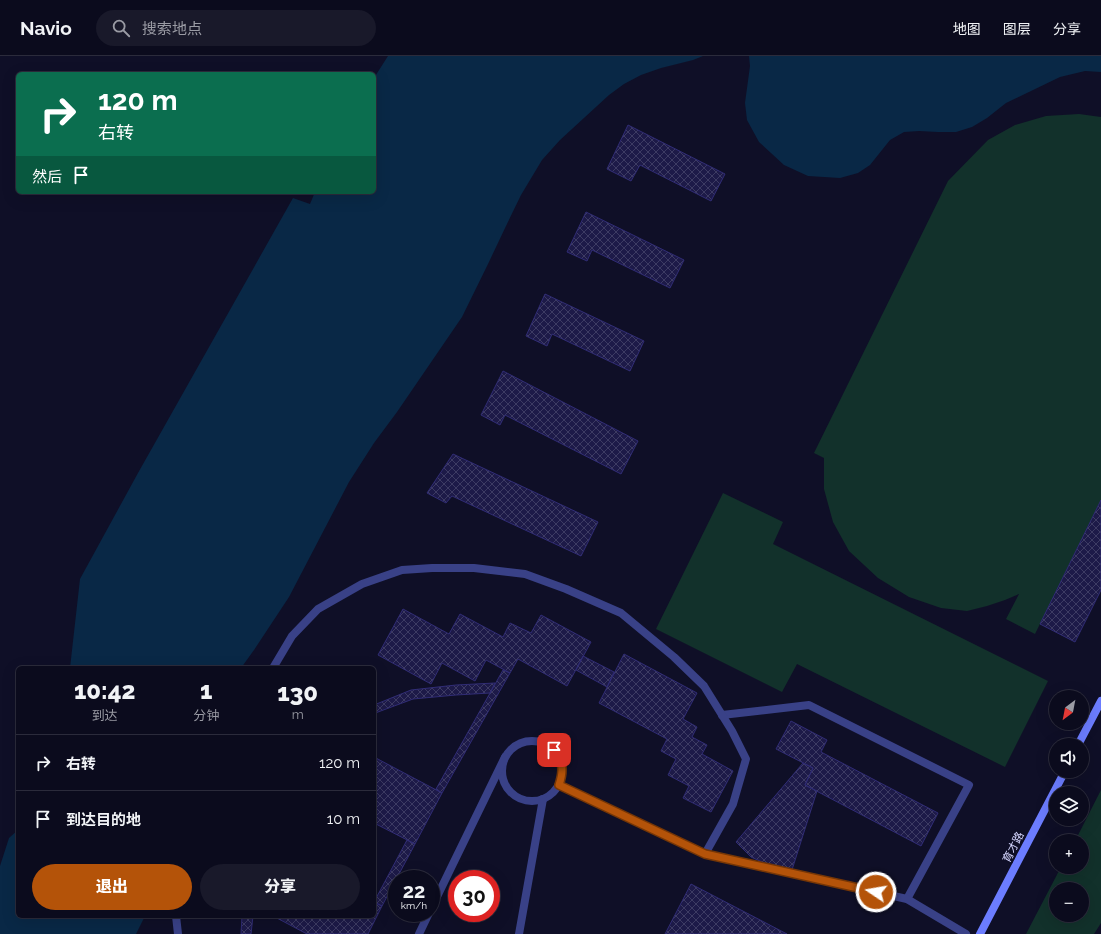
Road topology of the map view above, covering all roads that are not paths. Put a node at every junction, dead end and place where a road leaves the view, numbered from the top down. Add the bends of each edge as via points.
1 (273, 666) edge
2 (1101, 701) edge
3 (722, 715) junction
4 (1082, 738) edge
5 (505, 757) junction
6 (1061, 778) edge
7 (559, 785) junction
8 (543, 799) junction
9 (705, 854) junction
10 (440, 891) edge
11 (907, 899) junction
12 (176, 918) edge
13 (425, 922) edge
14 (178, 934) edge
15 (419, 934) edge
16 (519, 934) edge
17 (966, 934) edge
18 (980, 934) edge

1 - 3 street via 292,636 318,609 362,584 402,570 481,569 525,574 621,613 704,686
2 - 4 main road
3 - 9 street via 746,759 733,804
3 - 11 street via 809,705 969,785
5 - 7 street via 510,749 527,741 546,744 559,757 562,767
5 - 8 street via 502,767 507,787 523,799
5 - 10 street
6 - 18 main road, 育才路
7 - 8 street
7 - 9 street
8 - 16 street
9 - 11 street
11 - 17 street
12 - 14 street
13 - 15 street

